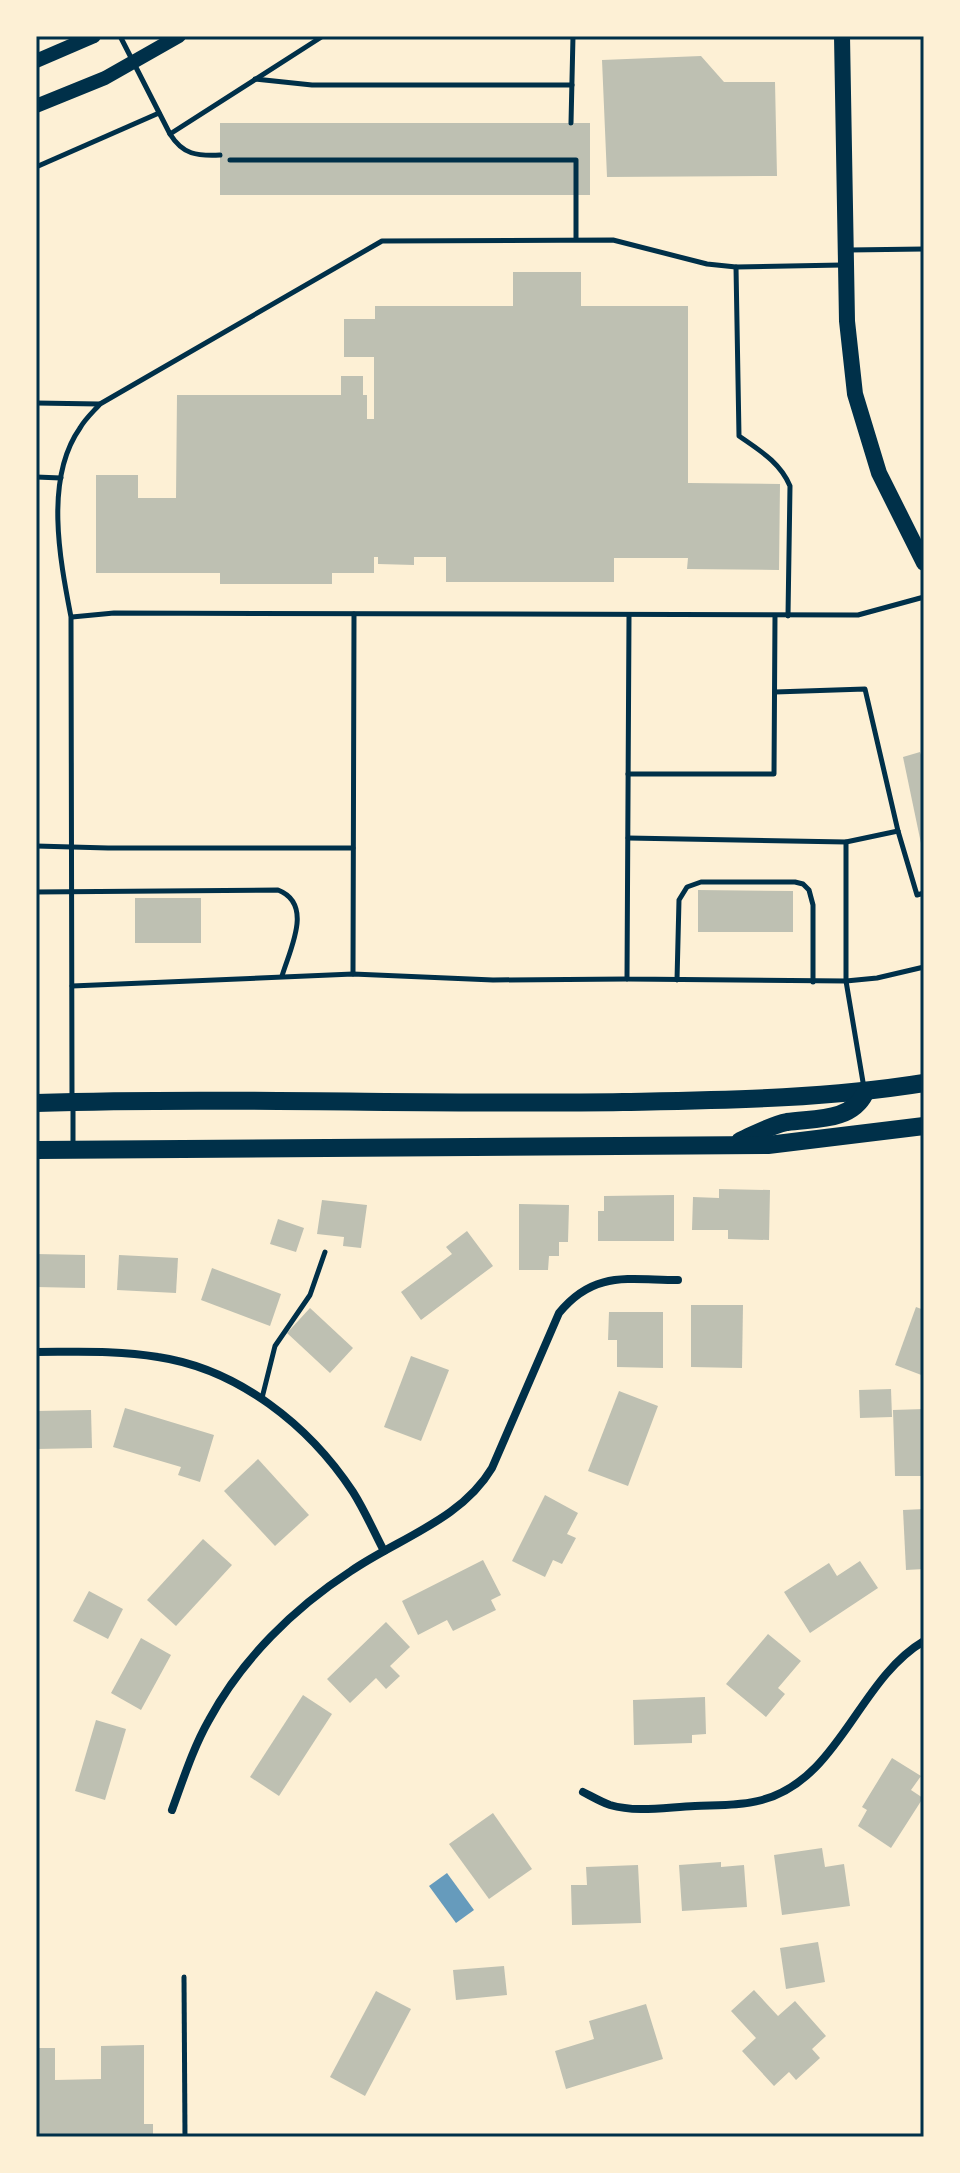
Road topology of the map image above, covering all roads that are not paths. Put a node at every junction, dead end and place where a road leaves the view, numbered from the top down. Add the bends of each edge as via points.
1 (94, 36) edge
2 (120, 36) edge
3 (179, 36) edge
4 (323, 36) edge
5 (573, 36) edge
6 (842, 36) edge
7 (893, 36) edge
8 (36, 61) edge
9 (135, 62) junction
10 (255, 79) junction
11 (572, 85) junction
12 (36, 106) edge
13 (159, 113) junction
14 (571, 123) dead end
15 (170, 134) junction
16 (220, 155) dead end
17 (230, 160) dead end
18 (36, 167) edge
19 (576, 239) junction
20 (924, 249) edge
21 (846, 258) junction
22 (736, 267) junction
23 (36, 403) edge
24 (100, 404) junction
25 (36, 477) edge
26 (61, 478) junction
27 (924, 563) edge
28 (924, 597) edge
29 (354, 614) junction
30 (629, 616) junction
31 (775, 616) junction
32 (788, 616) junction
33 (71, 617) junction
34 (775, 692) junction
35 (628, 774) junction
36 (898, 831) junction
37 (628, 838) junction
38 (846, 842) junction
39 (36, 846) edge
40 (73, 846) junction
41 (353, 848) junction
42 (73, 891) junction
43 (36, 892) edge
44 (924, 893) edge
45 (924, 967) edge
46 (353, 974) junction
47 (282, 976) junction
48 (627, 979) junction
49 (677, 980) junction
50 (846, 981) junction
51 (813, 982) junction
52 (72, 986) junction
53 (924, 1083) edge
54 (865, 1093) junction
55 (73, 1102) junction
56 (36, 1103) edge
57 (924, 1126) edge
58 (730, 1145) junction
59 (73, 1149) junction
60 (36, 1150) edge
61 (325, 1252) dead end
62 (678, 1280) dead end
63 (36, 1352) edge
64 (262, 1398) junction
65 (384, 1551) junction
66 (924, 1641) edge
67 (583, 1792) dead end
68 (172, 1810) dead end
69 (184, 1977) dead end
70 (185, 2137) edge

1 - 8 street
2 - 9 lane
3 - 9 street
4 - 10 lane
5 - 11 lane
6 - 7 lane
6 - 21 main road
9 - 12 street
9 - 13 lane
10 - 11 lane via 312,85
10 - 15 lane
11 - 14 lane
13 - 15 lane
13 - 18 lane
15 - 16 lane via 188,154
17 - 19 lane via 576,160
19 - 22 lane via 613,240
19 - 24 lane via 382,241
20 - 21 lane
21 - 22 lane
21 - 27 main road via 850,356 865,432 888,494
22 - 32 lane via 739,436 773,460 790,486
23 - 24 lane
24 - 26 lane via 78,429
25 - 26 lane
26 - 33 lane via 58,548
28 - 32 lane via 858,615
29 - 30 lane
29 - 33 lane
29 - 41 lane
30 - 31 lane
30 - 35 lane
31 - 32 lane
31 - 34 lane
33 - 40 lane
34 - 35 lane via 774,774
34 - 36 lane via 865,689
35 - 37 lane
36 - 38 lane
36 - 44 lane via 917,895
37 - 38 lane
37 - 48 lane
38 - 50 lane
39 - 40 lane
40 - 41 lane
40 - 42 lane
41 - 46 lane
42 - 43 lane
42 - 47 lane via 287,893 298,911
42 - 52 lane
45 - 50 lane
46 - 47 lane
46 - 48 lane
47 - 52 lane
48 - 49 lane
49 - 51 lane
49 - 51 lane via 679,900 687,887 701,882 795,882 812,897
50 - 51 lane
50 - 54 lane
52 - 55 lane
53 - 54 main road
54 - 55 main road via 535,1103
54 - 58 main road via 859,1105 842,1113 784,1122
55 - 56 main road
55 - 59 lane
57 - 58 main road
58 - 59 main road
59 - 60 main road
61 - 64 lane via 310,1295 275,1346
62 - 65 street via 610,1280 572,1297 559,1313 482,1485 468,1500
63 - 64 street via 159,1357 212,1372
64 - 65 street via 312,1439 353,1492
65 - 68 street via 310,1600 272,1634 209,1719
66 - 67 street via 887,1671 815,1768 793,1787 740,1804 633,1809 608,1805
69 - 70 lane

